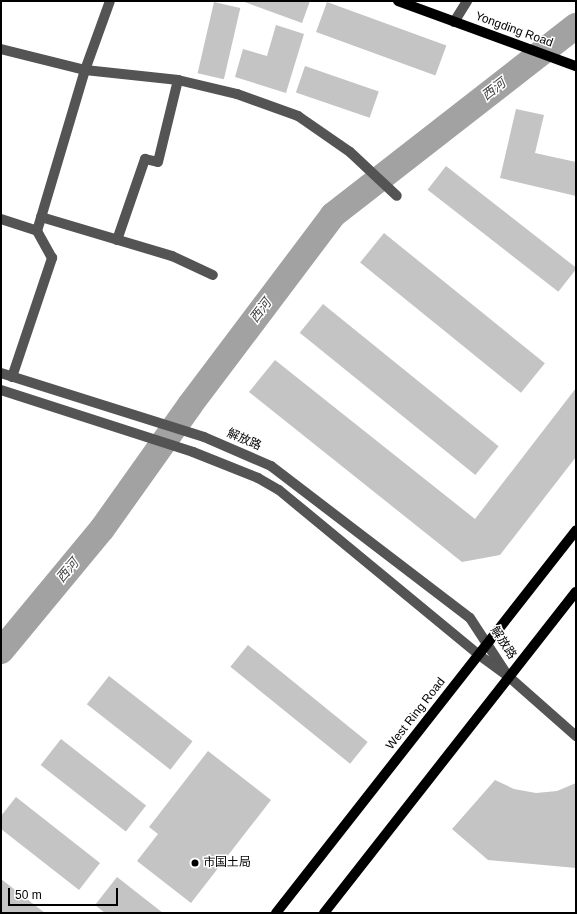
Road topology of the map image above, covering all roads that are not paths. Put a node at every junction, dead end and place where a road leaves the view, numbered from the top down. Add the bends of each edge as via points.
1 (110, 1) edge
2 (398, 1) edge
3 (467, 1) edge
4 (454, 22) junction
5 (1, 49) edge
6 (576, 66) edge
7 (85, 70) junction
8 (178, 80) junction
9 (397, 196) dead end
10 (41, 217) junction
11 (1, 218) edge
12 (37, 231) junction
13 (117, 240) junction
14 (213, 275) dead end
15 (1, 373) edge
16 (12, 377) junction
17 (2, 393) edge
18 (576, 531) edge
19 (576, 592) edge
20 (489, 643) junction
21 (479, 655) junction
22 (508, 676) junction
23 (576, 736) edge
24 (276, 913) edge
25 (324, 913) edge

1 - 7 street
2 - 4 main road, Yongding Road
3 - 4 street
4 - 6 main road, Yongding Road
5 - 7 street
7 - 8 street
7 - 10 street
8 - 9 street via 237,94 298,116 350,152
8 - 13 street via 158,162 145,159
10 - 12 street
10 - 13 street
11 - 12 street
12 - 16 street via 52,258
13 - 14 street via 172,256
15 - 16 street, 解放路
16 - 20 street, 解放路 via 204,436 271,466 470,618
17 - 21 street, 解放路 via 104,422 193,452 258,478 279,490
18 - 20 main road, West Ring Road
19 - 22 main road
20 - 21 main road, West Ring Road
20 - 22 street, 解放路
21 - 22 street, 解放路
21 - 24 main road, West Ring Road
22 - 23 street
22 - 25 main road

